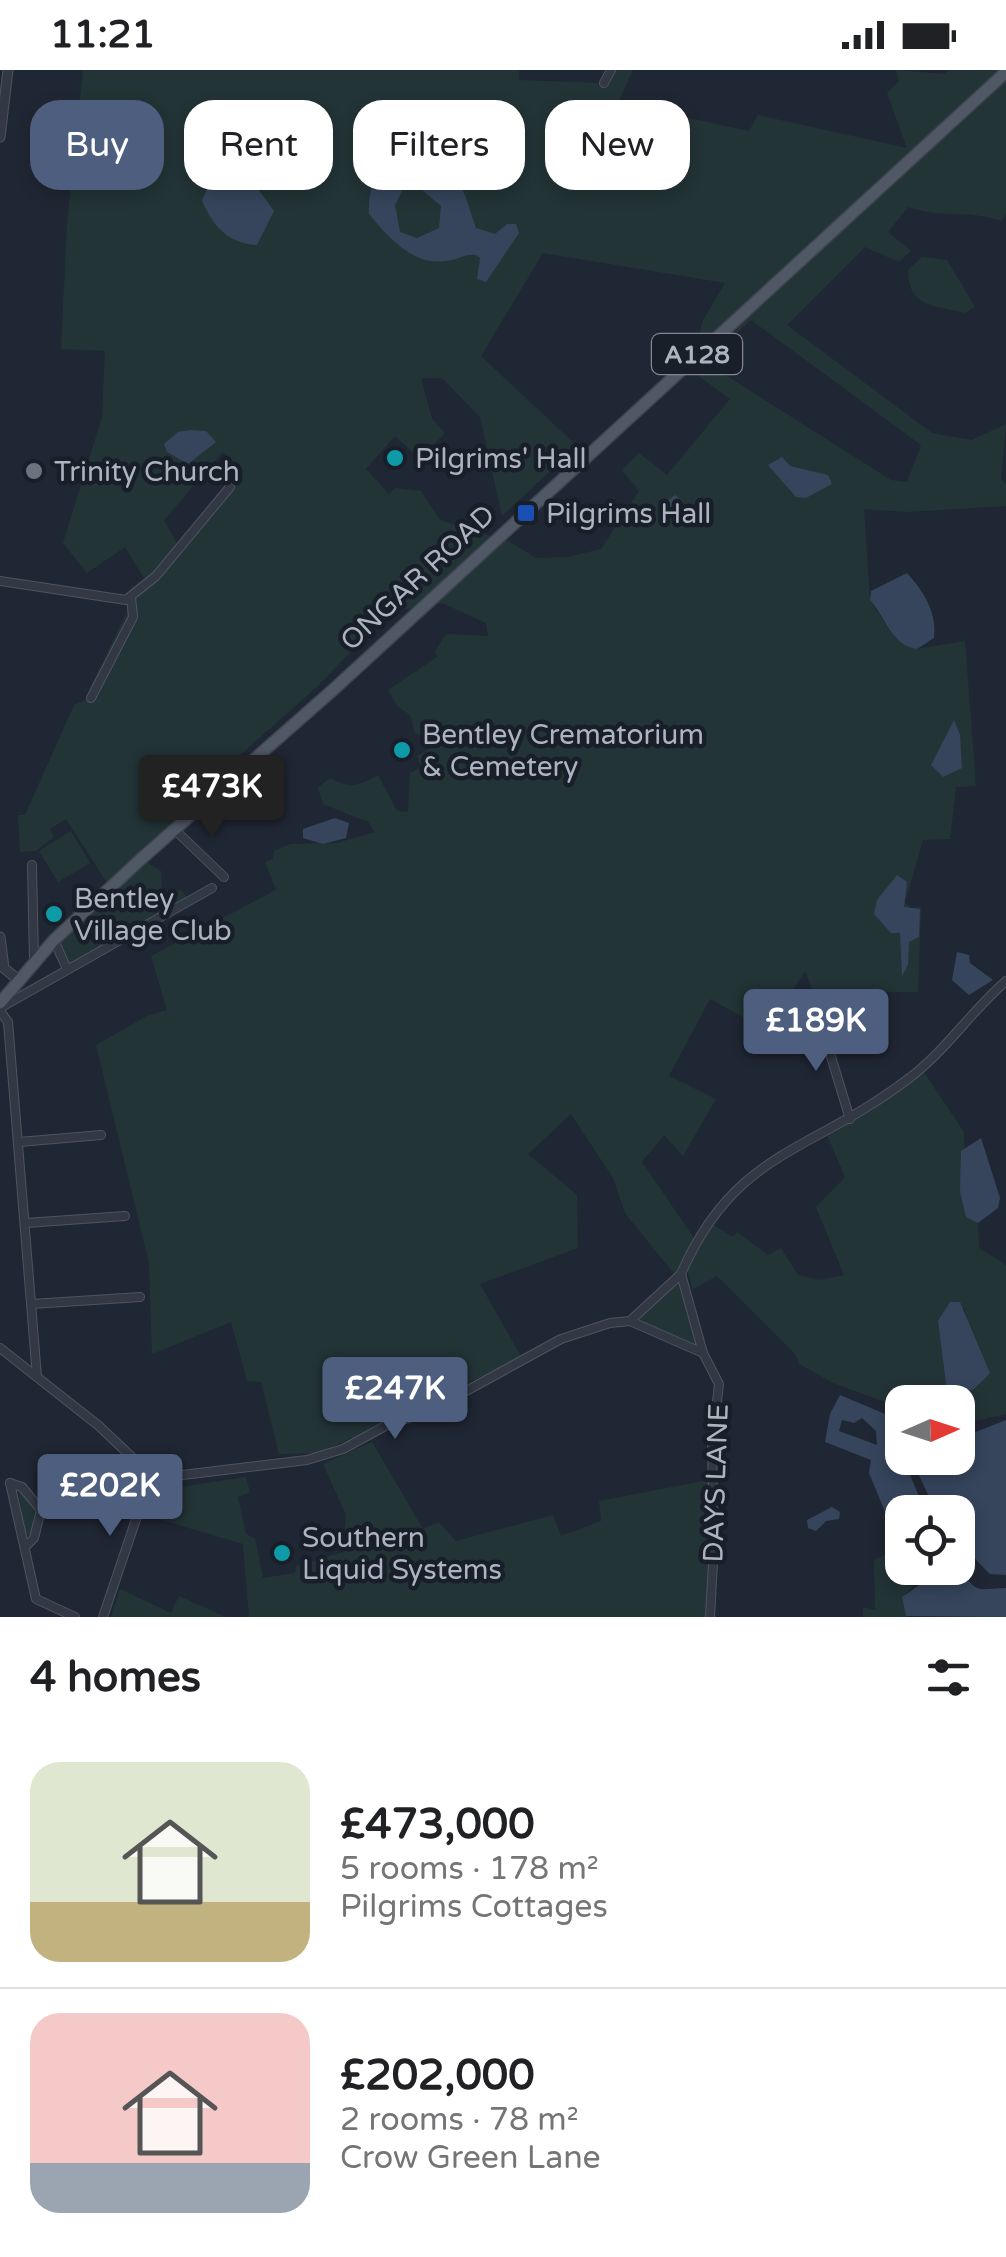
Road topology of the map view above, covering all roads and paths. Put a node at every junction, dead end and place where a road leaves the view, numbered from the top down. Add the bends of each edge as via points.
1 (8, 70) edge
2 (610, 70) edge
3 (1006, 72) edge
4 (604, 83) dead end
5 (0, 137) edge
6 (230, 487) dead end
7 (0, 582) edge
8 (131, 596) junction
9 (90, 698) dead end
10 (174, 829) junction
11 (32, 864) dead end
12 (224, 877) dead end
13 (212, 888) dead end
14 (42, 904) dead end
15 (32, 916) junction
16 (0, 938) edge
17 (54, 940) junction
18 (34, 960) junction
19 (67, 969) junction
20 (17, 979) junction
21 (1006, 981) edge
22 (0, 1007) edge
23 (819, 1018) dead end
24 (850, 1118) junction
25 (101, 1135) dead end
26 (19, 1142) junction
27 (126, 1216) dead end
28 (26, 1224) junction
29 (681, 1274) junction
30 (140, 1297) dead end
31 (32, 1304) junction
32 (630, 1322) junction
33 (0, 1348) edge
34 (704, 1353) junction
35 (37, 1377) junction
36 (152, 1472) junction
37 (25, 1547) junction
38 (75, 1617) edge
39 (103, 1617) edge
40 (710, 1617) edge

1 - 5 street
2 - 4 street
3 - 10 main road, ONGAR ROAD / A128
6 - 8 street via 156,576
7 - 8 street via 96,599
8 - 9 street via 133,617
10 - 12 street
10 - 17 main road, ONGAR ROAD / A128
11 - 15 street
13 - 19 street
14 - 15 street
15 - 18 street
16 - 20 street via 4,968
17 - 18 main road, ONGAR ROAD / A128
17 - 19 street
18 - 20 main road, ONGAR ROAD / A128
19 - 22 street
20 - 22 main road, ONGAR ROAD / A128
21 - 24 street via 930,1061
22 - 26 street via 8,1022
23 - 24 street
24 - 29 street via 758,1167 734,1189 710,1216
25 - 26 street
26 - 28 street
27 - 28 street
28 - 31 street
29 - 32 street
29 - 34 street, DAYS LANE
30 - 31 street
31 - 35 street
32 - 34 street
32 - 36 street via 561,1339 426,1412 315,1458 190,1477
33 - 35 street
34 - 40 street, DAYS LANE via 719,1384
35 - 36 street
36 - 39 street
37 - 37 street via 14,1499 10,1483 42,1510
37 - 38 street via 36,1599

